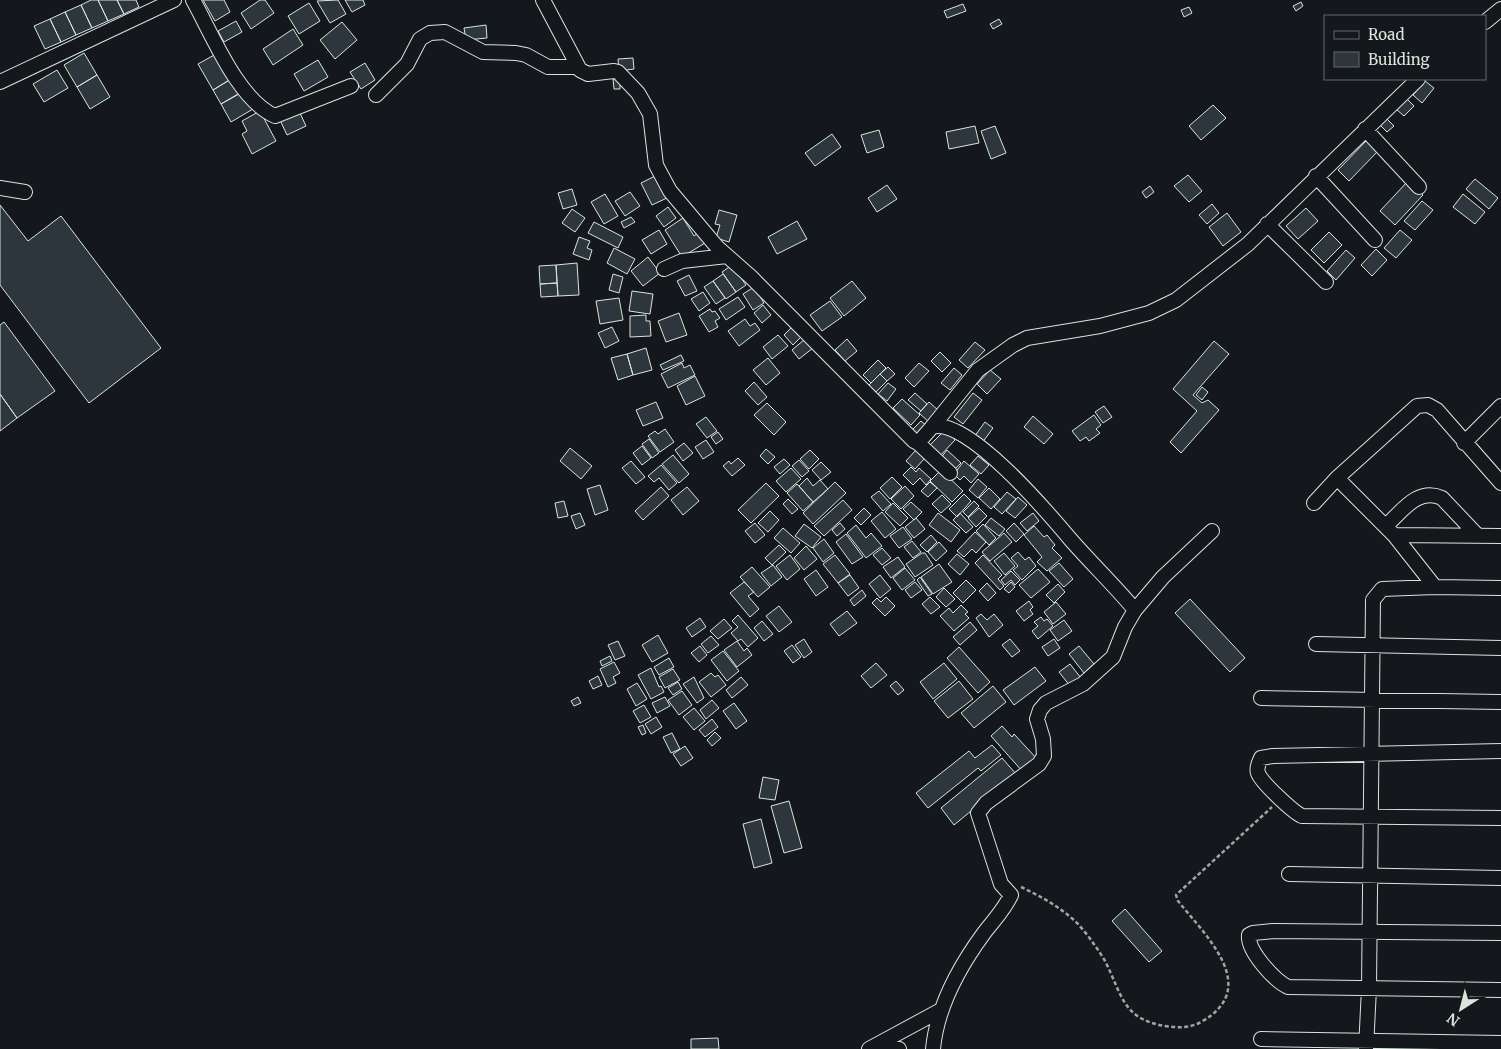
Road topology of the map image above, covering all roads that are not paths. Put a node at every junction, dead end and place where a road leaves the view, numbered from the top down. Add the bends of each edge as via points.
1 (174, 0) edge
2 (193, 0) edge
3 (543, 0) edge
4 (1501, 9) edge
5 (1486, 21) edge
6 (578, 67) junction
7 (1417, 80) edge
8 (0, 82) edge
9 (351, 86) dead end
10 (376, 96) dead end
11 (1364, 129) junction
12 (1316, 176) junction
13 (1419, 187) dead end
14 (0, 188) edge
15 (24, 192) dead end
16 (1268, 224) junction
17 (1375, 240) dead end
18 (727, 256) junction
19 (664, 269) dead end
20 (1326, 282) dead end
21 (1501, 406) edge
22 (932, 428) junction
23 (1464, 442) junction
24 (918, 443) junction
25 (950, 473) dead end
26 (1337, 478) junction
27 (1501, 483) edge
28 (1314, 503) dead end
29 (1390, 530) junction
30 (1212, 531) dead end
31 (1478, 536) junction
32 (1501, 536) edge
33 (1435, 587) junction
34 (1501, 588) edge
35 (1135, 610) junction
36 (1316, 644) dead end
37 (1372, 645) junction
38 (1501, 648) edge
39 (1261, 698) dead end
40 (1373, 699) junction
41 (1501, 702) edge
42 (1501, 751) edge
43 (1371, 753) junction
44 (1371, 817) junction
45 (1501, 818) edge
46 (1289, 874) dead end
47 (1370, 876) junction
48 (1501, 878) edge
49 (1368, 932) junction
50 (1501, 933) edge
51 (1369, 988) junction
52 (1501, 990) edge
53 (941, 1010) junction
54 (1261, 1039) dead end
55 (882, 1042) junction
56 (1501, 1043) edge
57 (1366, 1045) edge
58 (869, 1049) edge
59 (899, 1049) edge
60 (934, 1049) edge

1 - 8 street
2 - 9 street via 229,69 254,102 268,113 275,116
3 - 6 street
4 - 5 street
6 - 10 street via 548,67 526,55 483,52 452,34 440,32 420,39 407,64
6 - 18 street via 588,74 614,71 638,93 650,114 656,165 670,191
7 - 11 street
11 - 12 street
11 - 13 street
12 - 16 street
12 - 17 street
14 - 15 street
16 - 20 street
16 - 22 street via 1248,244 1163,308 1100,326 1027,338 1013,345 978,370
18 - 19 street via 679,262
18 - 24 street
21 - 23 street
22 - 24 street
22 - 35 street via 945,426 1000,464 1048,511
23 - 26 street via 1437,410 1428,405 1417,406
23 - 27 street
24 - 25 street
26 - 28 street
26 - 29 street
29 - 31 street
29 - 31 street via 1418,497 1434,494 1442,498
29 - 33 street
30 - 35 street via 1163,577
31 - 32 street
33 - 34 street
33 - 37 street via 1382,589 1373,600
35 - 53 street via 1113,657 1083,684 1046,703 1040,710 1037,719 1044,739 1044,756 1040,764 986,803 978,813 1001,884 1011,895 960,970
36 - 37 street
37 - 38 street
37 - 40 street
39 - 40 street
40 - 41 street
40 - 43 street
42 - 43 street
43 - 44 street
43 - 44 street via 1273,756 1262,758 1257,766 1258,775 1302,816
44 - 45 street
44 - 47 street
46 - 47 street
47 - 48 street
47 - 49 street
49 - 50 street
49 - 51 street
49 - 51 street via 1273,931 1253,933 1249,935 1249,941 1279,983 1288,987
51 - 52 street
51 - 57 street
53 - 55 street
53 - 60 street via 935,1028
54 - 57 street
55 - 58 street
55 - 59 street
56 - 57 street

